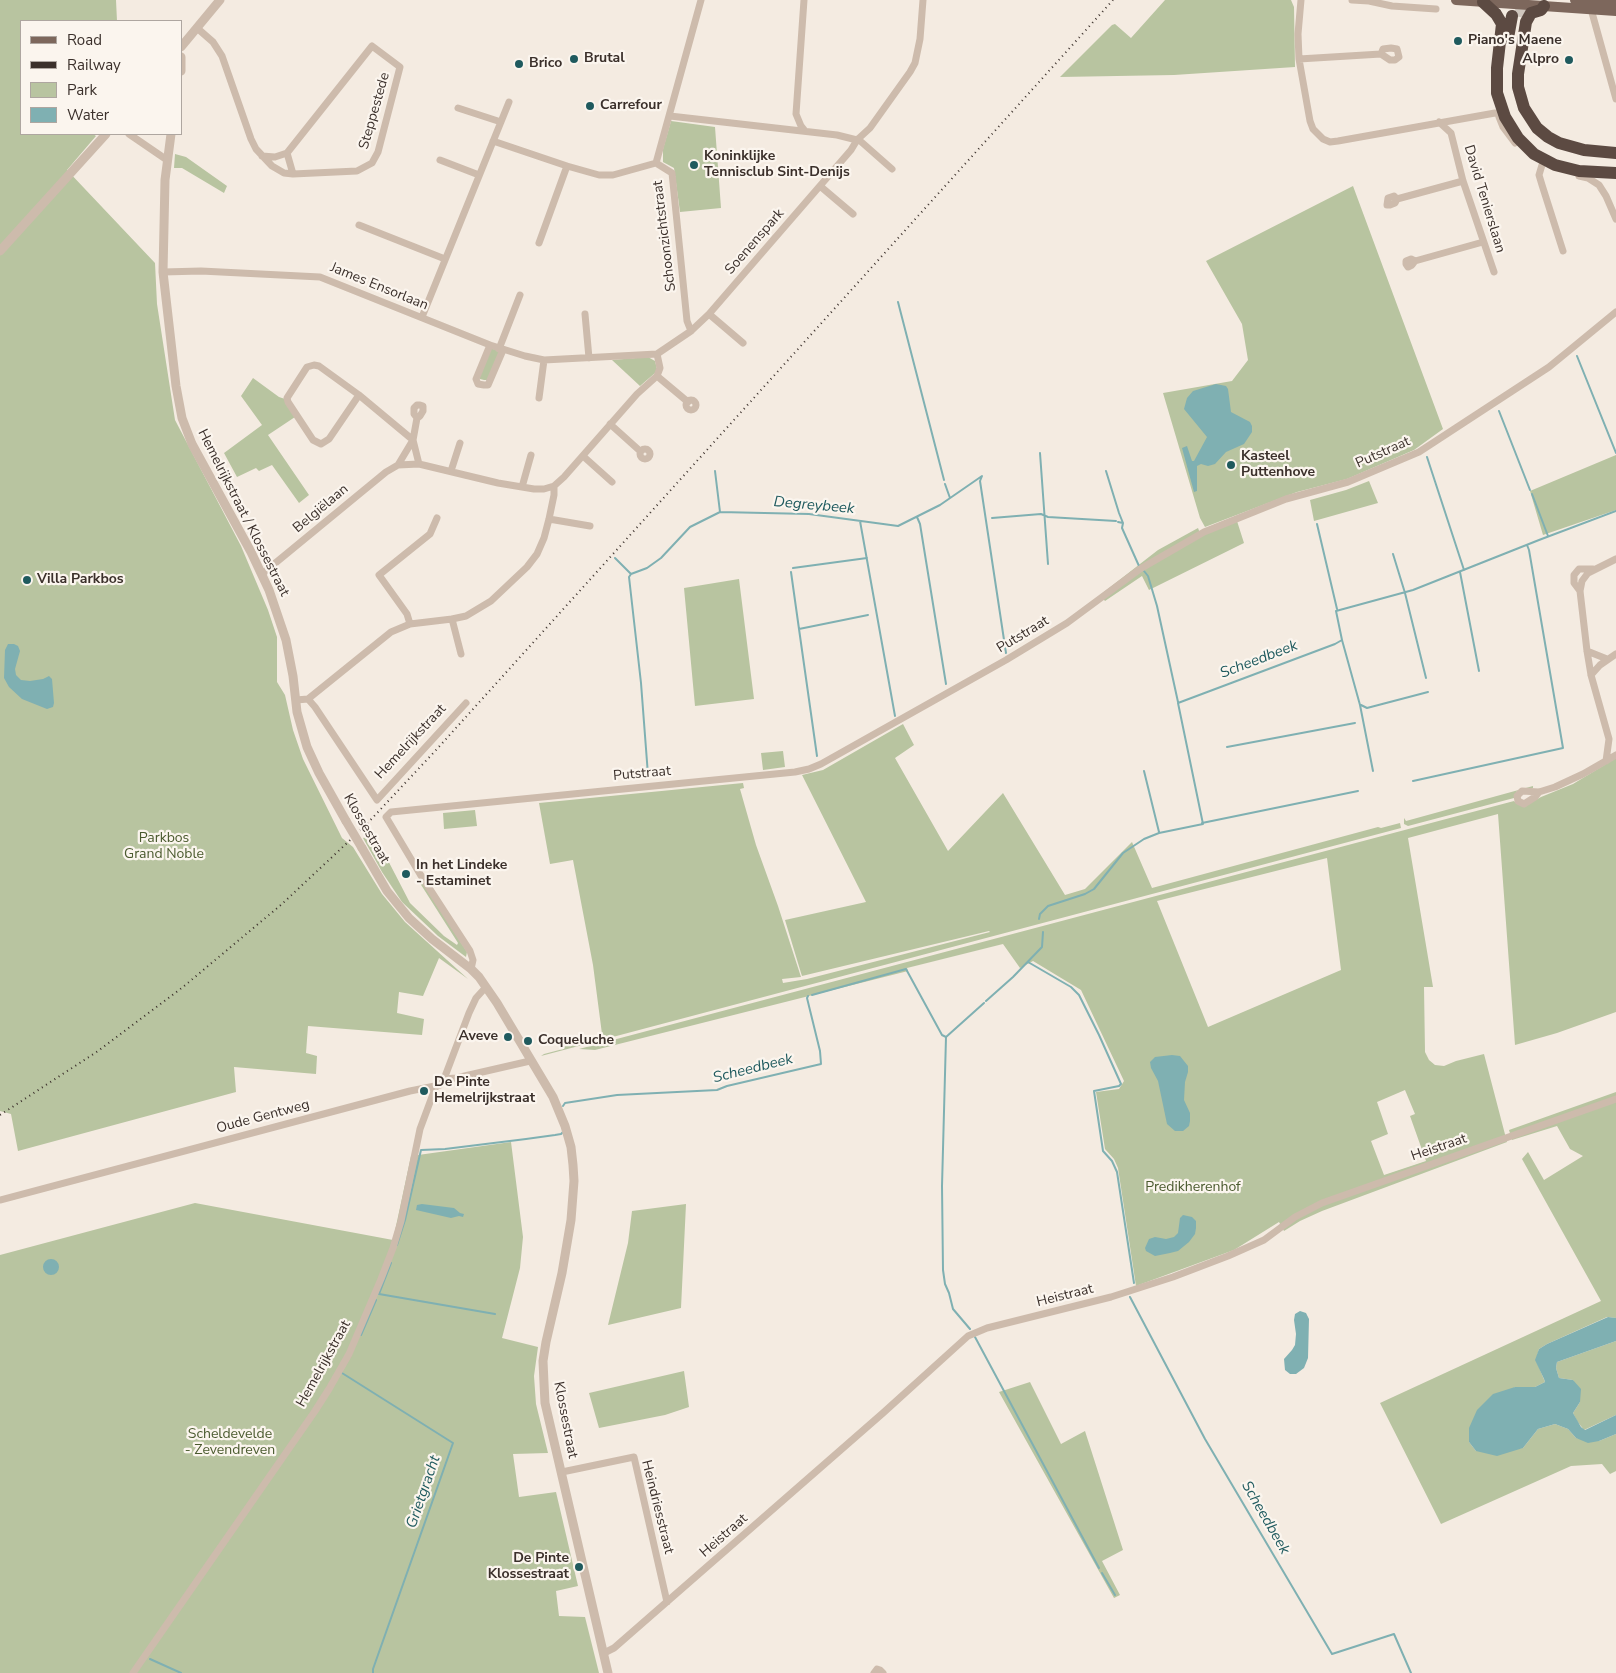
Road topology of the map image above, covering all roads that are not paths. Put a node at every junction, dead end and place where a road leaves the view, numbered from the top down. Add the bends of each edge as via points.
1 (220, 0) edge
2 (701, 0) edge
3 (804, 0) edge
4 (923, 0) edge
5 (1301, 0) edge
6 (1352, 0) edge
7 (1456, 0) edge
8 (1576, 0) edge
9 (1484, 2) junction
10 (1616, 3) edge
11 (1544, 6) junction
12 (1436, 9) dead end
13 (1591, 9) junction
14 (1616, 11) edge
15 (197, 28) junction
16 (182, 46) edge
17 (1381, 54) dead end
18 (1299, 59) junction
19 (1497, 92) junction
20 (1616, 99) edge
21 (509, 102) dead end
22 (458, 108) dead end
23 (1495, 113) junction
24 (670, 116) junction
25 (1455, 119) junction
26 (501, 122) junction
27 (1439, 122) junction
28 (805, 131) junction
29 (1451, 133) junction
30 (105, 135) edge
31 (130, 135) edge
32 (171, 135) edge
33 (493, 141) junction
34 (857, 141) junction
35 (287, 153) junction
36 (1616, 153) edge
37 (262, 156) junction
38 (1616, 159) edge
39 (167, 160) junction
40 (440, 160) dead end
41 (656, 163) junction
42 (1542, 165) junction
43 (567, 166) junction
44 (1616, 167) edge
45 (892, 169) dead end
46 (1616, 173) edge
47 (293, 174) junction
48 (479, 175) junction
49 (1463, 180) junction
50 (820, 186) junction
51 (1397, 199) dead end
52 (853, 214) dead end
53 (1616, 218) edge
54 (359, 224) dead end
55 (1483, 242) junction
56 (539, 243) dead end
57 (0, 251) edge
58 (1563, 251) dead end
59 (445, 259) junction
60 (1415, 261) dead end
61 (163, 272) junction
62 (1494, 272) dead end
63 (520, 295) dead end
64 (1616, 312) edge
65 (585, 314) dead end
66 (709, 314) junction
67 (422, 317) junction
68 (691, 331) junction
69 (743, 343) dead end
70 (490, 346) junction
71 (501, 350) junction
72 (654, 354) junction
73 (589, 358) junction
74 (544, 360) junction
75 (657, 376) junction
76 (359, 395) junction
77 (540, 398) dead end
78 (688, 402) dead end
79 (417, 418) dead end
80 (610, 424) junction
81 (414, 440) junction
82 (460, 443) dead end
83 (640, 451) dead end
84 (531, 455) dead end
85 (583, 456) junction
86 (419, 464) junction
87 (398, 465) junction
88 (450, 470) junction
89 (612, 482) dead end
90 (554, 486) junction
91 (522, 487) junction
92 (437, 518) dead end
93 (549, 519) junction
94 (590, 526) dead end
95 (1616, 559) edge
96 (262, 574) junction
97 (452, 619) junction
98 (410, 624) junction
99 (1587, 651) junction
100 (461, 654) dead end
101 (1616, 654) edge
102 (1607, 659) junction
103 (1591, 674) junction
104 (308, 699) junction
105 (296, 700) junction
106 (466, 703) dead end
107 (1613, 741) edge
108 (1616, 755) edge
109 (1606, 761) junction
110 (1539, 792) dead end
111 (471, 969) junction
112 (486, 987) junction
113 (530, 1060) junction
114 (444, 1079) junction
115 (436, 1086) junction
116 (1616, 1098) edge
117 (0, 1200) edge
118 (562, 1472) junction
119 (667, 1602) junction
120 (604, 1653) junction
121 (132, 1673) edge
122 (608, 1673) edge
123 (874, 1673) edge
124 (883, 1673) edge

1 - 15 street
2 - 24 street, Schoonzichtstraat
3 - 28 street via 796,114
4 - 34 street, Soenenspark via 915,63 870,128
5 - 18 street
6 - 12 street
7 - 9 main road
8 - 10 main road
9 - 11 main road
9 - 19 highway via 1502,24
11 - 13 main road
11 - 36 highway via 1526,22 1518,74 1524,108 1537,128 1559,143 1578,149
13 - 14 main road
13 - 20 street
15 - 16 street
15 - 37 street, Steppestede via 213,42 222,56 251,139
17 - 18 street
18 - 27 street via 1310,121 1317,135 1323,139 1338,141
19 - 23 street
19 - 46 highway via 1511,129 1534,154 1566,169
21 - 26 street
22 - 26 street
23 - 25 street
23 - 42 street via 1517,145
24 - 28 street
24 - 41 street, Schoonzichtstraat
25 - 27 street
25 - 29 street, David Tenierslaan
26 - 33 street
27 - 29 street, David Tenierslaan
28 - 34 street
29 - 49 street, David Tenierslaan
30 - 57 street
31 - 39 street
32 - 39 street
33 - 43 street
33 - 48 street
34 - 45 street
34 - 50 street, Soenenspark
35 - 37 street via 275,157
35 - 47 street
35 - 47 street, Steppestede via 372,46 400,67 378,152 372,163 357,171
37 - 47 street, Steppestede via 272,166
38 - 44 highway via 1562,152 1543,142 1525,122 1512,88 1516,16 1504,60 1504,88 1518,126 1538,148 1560,159
39 - 61 street, Hemelrijkstraat / Klossestraat
40 - 48 street
41 - 43 street via 613,175 599,175
41 - 68 street, Schoonzichtstraat via 672,173 687,321
42 - 53 street via 1594,180
42 - 58 street via 1539,174
43 - 56 street
48 - 59 street
49 - 51 street
49 - 55 street, David Tenierslaan
50 - 52 street
50 - 66 street, Soenenspark
54 - 59 street
55 - 60 street
55 - 62 street, David Tenierslaan
59 - 67 street
61 - 67 street, James Ensorlaan via 320,277
61 - 96 street, Hemelrijkstraat / Klossestraat via 182,418 192,444
63 - 71 street
64 - 111 street, Putstraat via 1549,367 1418,452 1348,482 1286,499 1204,532 1140,569 1067,623 1006,660 815,766 795,772 391,812 386,817 470,951
65 - 73 street
66 - 68 street, Soenenspark
66 - 69 street
67 - 70 street, James Ensorlaan
68 - 72 street
70 - 71 street, James Ensorlaan
70 - 71 street via 476,379 478,384 488,384
71 - 74 street, James Ensorlaan
72 - 73 street, James Ensorlaan
72 - 75 street via 660,368
73 - 74 street, James Ensorlaan
74 - 77 street
75 - 78 street
75 - 80 street
76 - 76 street via 321,444 314,440 287,398 307,367 314,364
76 - 81 street
79 - 81 street, Belgiëlaan
80 - 83 street
80 - 85 street
81 - 86 street, Belgiëlaan
81 - 87 street, Belgiëlaan
82 - 88 street
84 - 91 street
85 - 89 street
85 - 90 street
86 - 87 street, Belgiëlaan
86 - 88 street, Belgiëlaan
87 - 96 street, Belgiëlaan via 380,476
88 - 91 street, Belgiëlaan
90 - 91 street, Belgiëlaan via 544,489
90 - 93 street
92 - 98 street via 430,534 379,575 407,614
93 - 94 street
93 - 97 street via 537,554 527,567 491,601 466,616
95 - 99 street via 1593,569 1584,577 1580,591
96 - 105 street, Hemelrijkstraat / Klossestraat via 286,640
97 - 98 street
97 - 100 street
98 - 104 street via 374,644
99 - 102 street
99 - 103 street
101 - 102 street
102 - 103 street
103 - 107 street
104 - 105 street
104 - 106 street, Hemelrijkstraat via 377,800
105 - 111 street, Klossestraat, bridge via 313,761 387,891 409,918
107 - 109 street
108 - 109 street
109 - 110 street
111 - 112 street
112 - 113 street
112 - 114 street via 469,1013
113 - 114 street
113 - 118 street, Klossestraat via 560,1111 571,1147 574,1181 568,1244 543,1368 545,1403
114 - 115 street
115 - 117 street, Oude Gentweg
115 - 121 street, Hemelrijkstraat via 418,1136 396,1237 348,1354 315,1411
116 - 119 street, Heistraat via 1322,1203 1295,1216 1264,1240 1173,1277 1111,1297 986,1328 968,1336
118 - 119 street, Heindriesstraat via 634,1457
118 - 120 street, Klossestraat
119 - 120 street, Heistraat
120 - 122 street, Klossestraat
123 - 124 street via 877,1669

